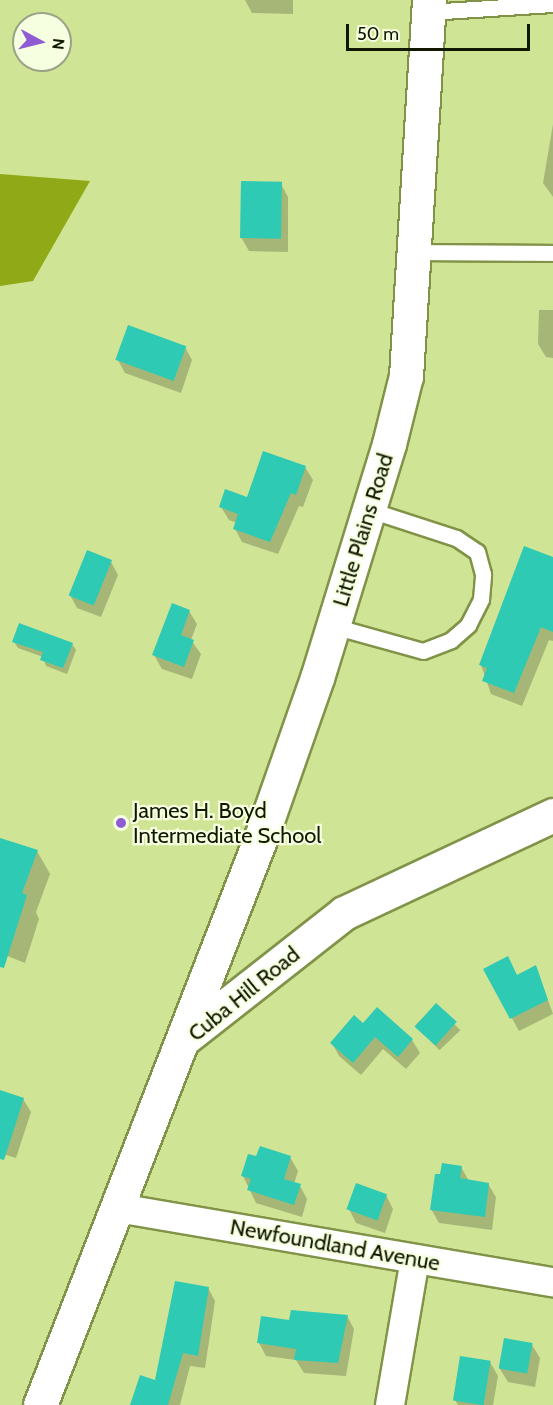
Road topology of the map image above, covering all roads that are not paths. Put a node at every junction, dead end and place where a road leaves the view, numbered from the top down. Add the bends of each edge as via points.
1 (553, 4) edge
2 (429, 6) edge
3 (416, 252) junction
4 (553, 253) edge
5 (370, 510) junction
6 (333, 626) junction
7 (553, 815) edge
8 (186, 1037) junction
9 (118, 1208) junction
10 (415, 1259) junction
11 (553, 1282) edge
12 (40, 1405) edge
13 (390, 1405) edge

1 - 2 lane
2 - 3 street, Little Plains Road
3 - 4 lane
3 - 5 street, Little Plains Road via 406,376
5 - 6 street, Little Plains Road
5 - 6 lane via 456,538 477,552 483,574 481,599 468,625 451,640 423,651
6 - 8 street, Little Plains Road via 263,832
7 - 8 street, Cuba Hill Road via 344,914
8 - 9 street, Cuba Hill Road
9 - 10 street, Newfoundland Avenue
9 - 12 street, Cuba Hill Road
10 - 11 street, Newfoundland Avenue
10 - 13 street

